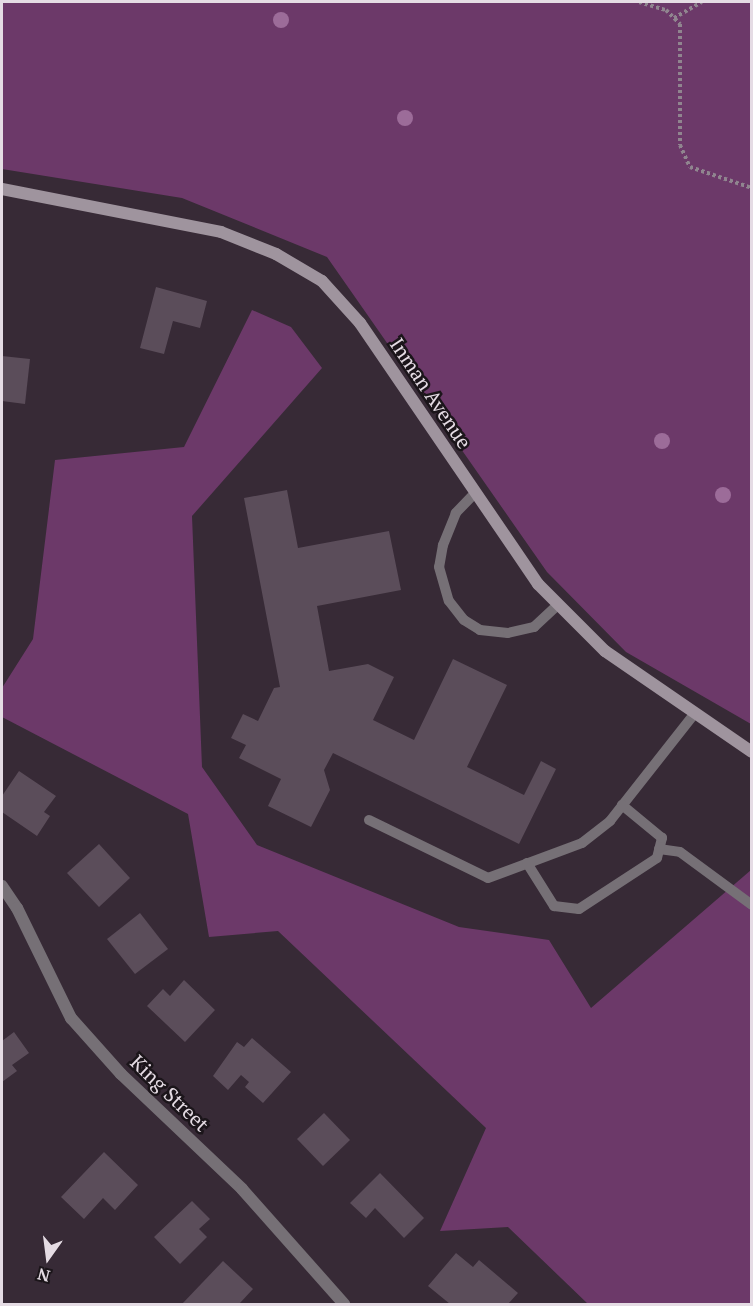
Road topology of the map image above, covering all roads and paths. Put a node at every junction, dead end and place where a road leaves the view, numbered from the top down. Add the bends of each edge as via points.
1 (639, 2) edge
2 (702, 2) edge
3 (674, 18) junction
4 (752, 188) edge
5 (2, 189) edge
6 (475, 493) junction
7 (558, 605) junction
8 (695, 713) junction
9 (752, 752) edge
10 (622, 806) junction
11 (369, 820) dead end
12 (659, 849) junction
13 (527, 863) junction
14 (2, 886) edge
15 (752, 905) edge
16 (344, 1305) edge

1 - 3 path via 666,10
2 - 3 path
3 - 4 path via 680,24 683,50 678,100 680,145 690,166
5 - 6 main road, Inman Avenue via 220,232 276,254 322,281 360,323
6 - 7 main road, Inman Avenue via 537,584
6 - 7 lane via 456,513 443,545 439,567 449,601 464,620 480,630 508,633 534,627
7 - 8 main road, Inman Avenue via 605,651
8 - 9 main road, Inman Avenue
8 - 10 lane
10 - 12 lane via 662,838
10 - 13 lane via 582,843
11 - 13 lane via 488,878
12 - 13 lane via 657,858 579,909 554,906
12 - 15 lane via 680,852
14 - 16 street, King Street via 17,908 71,1018 121,1074 242,1189

